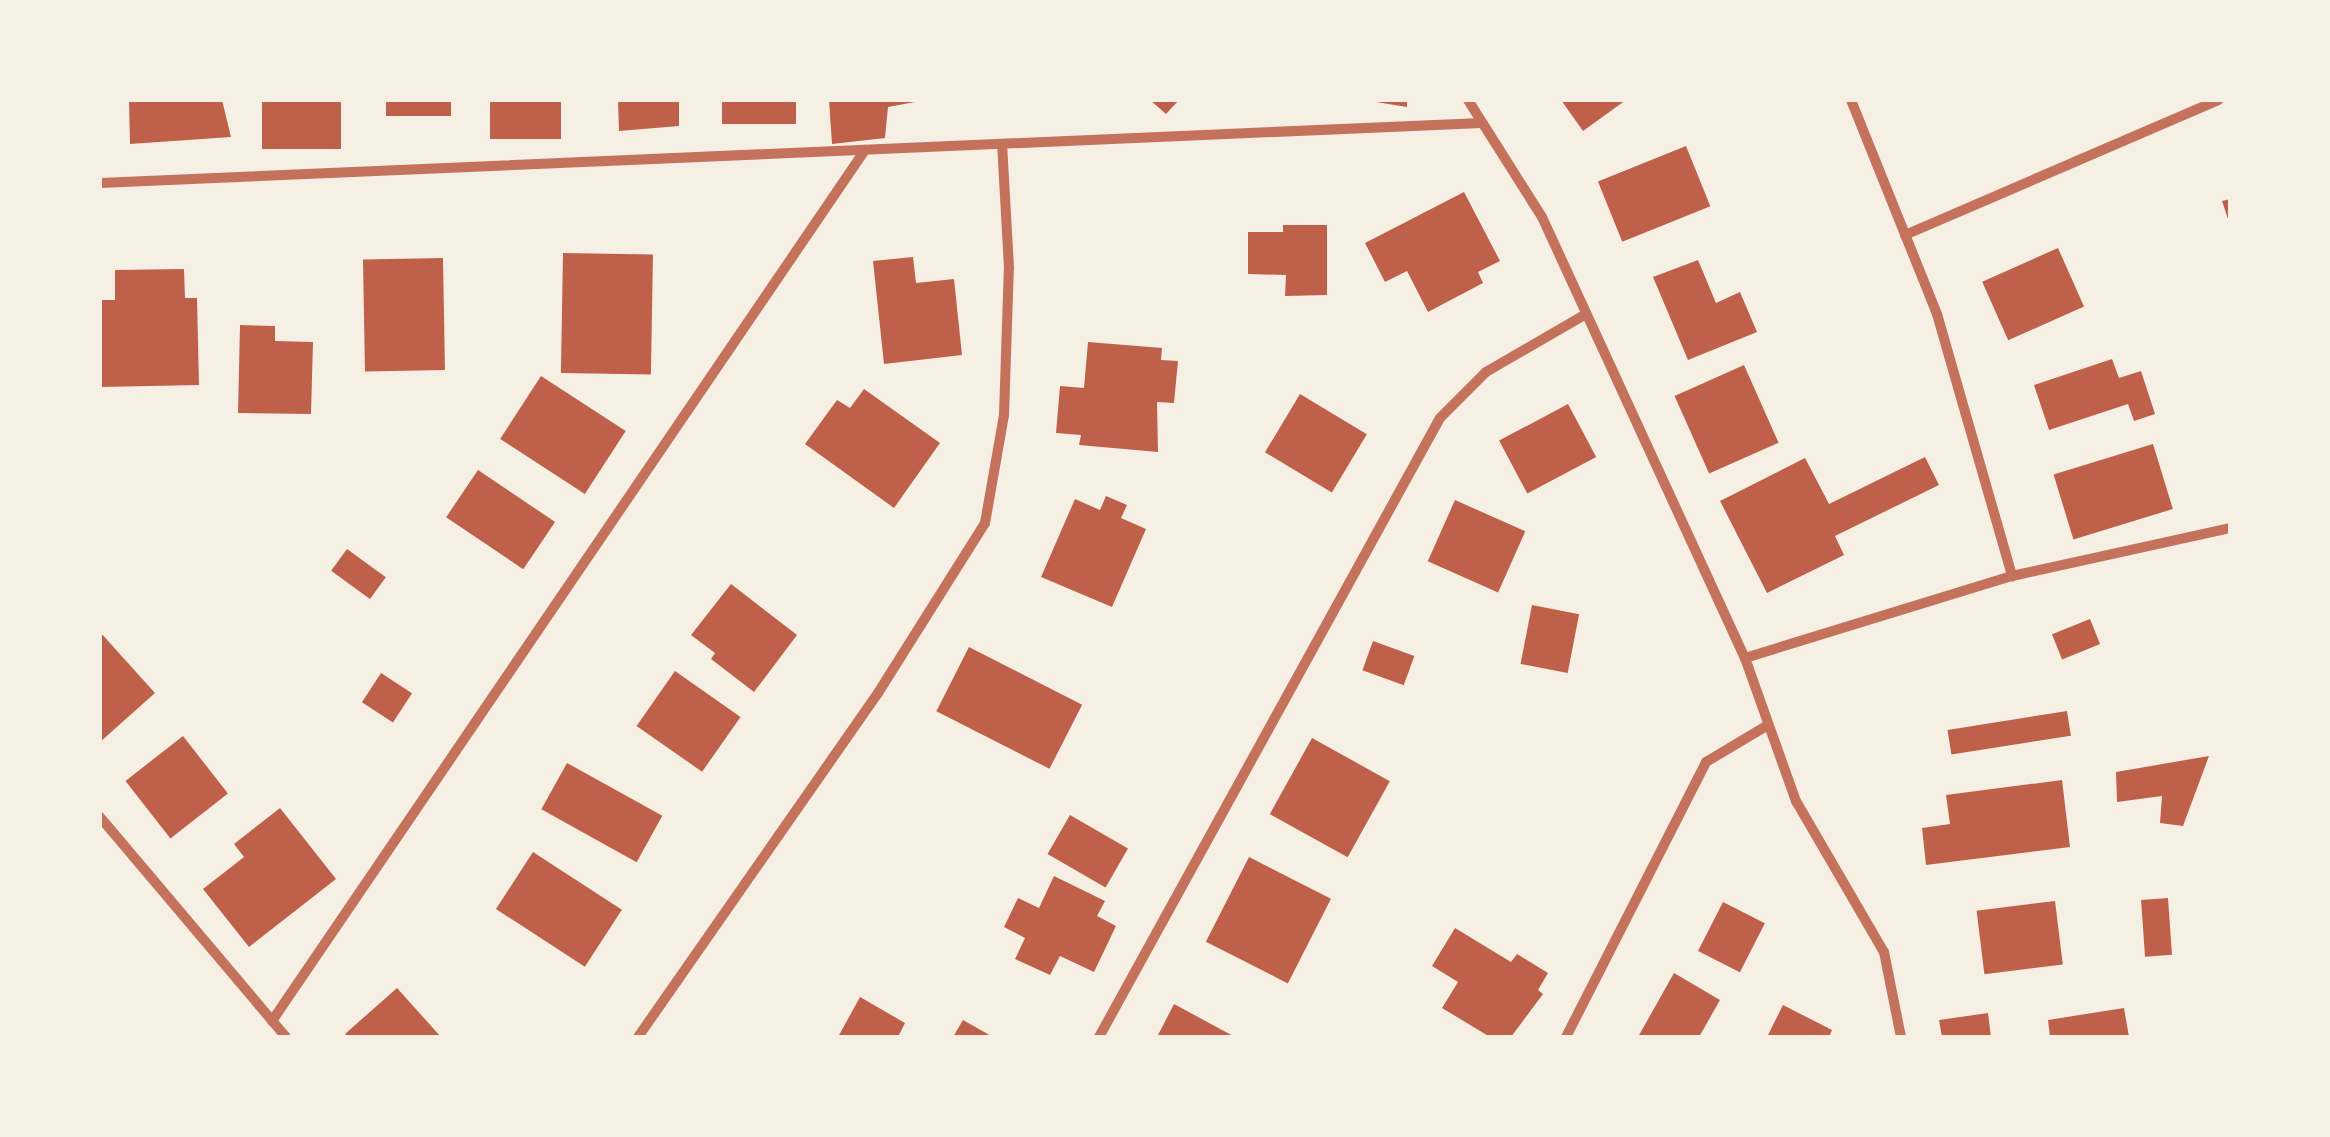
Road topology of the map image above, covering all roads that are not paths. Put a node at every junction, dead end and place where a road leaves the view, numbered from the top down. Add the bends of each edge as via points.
1 (1468, 100) edge
2 (1851, 100) edge
3 (2218, 100) edge
4 (1482, 123) junction
5 (1002, 144) junction
6 (865, 150) junction
7 (100, 183) edge
8 (1905, 235) junction
9 (1586, 314) junction
10 (2230, 528) edge
11 (2012, 576) junction
12 (1745, 658) junction
13 (1768, 725) junction
14 (100, 817) edge
15 (272, 1021) junction
16 (286, 1037) edge
17 (638, 1037) edge
18 (1099, 1037) edge
19 (1566, 1037) edge
20 (1901, 1037) edge

1 - 4 street
2 - 8 street
3 - 8 street
4 - 5 street
4 - 9 street via 1542,217
5 - 6 street
5 - 17 street via 1009,268 1004,416 985,523 878,693
6 - 7 street
6 - 15 street
8 - 11 street via 1937,314
9 - 12 street
9 - 18 street via 1486,372 1440,418
10 - 11 street
11 - 12 street
12 - 13 street
13 - 19 street via 1706,762
13 - 20 street via 1796,801 1884,952
14 - 15 street
15 - 16 street

